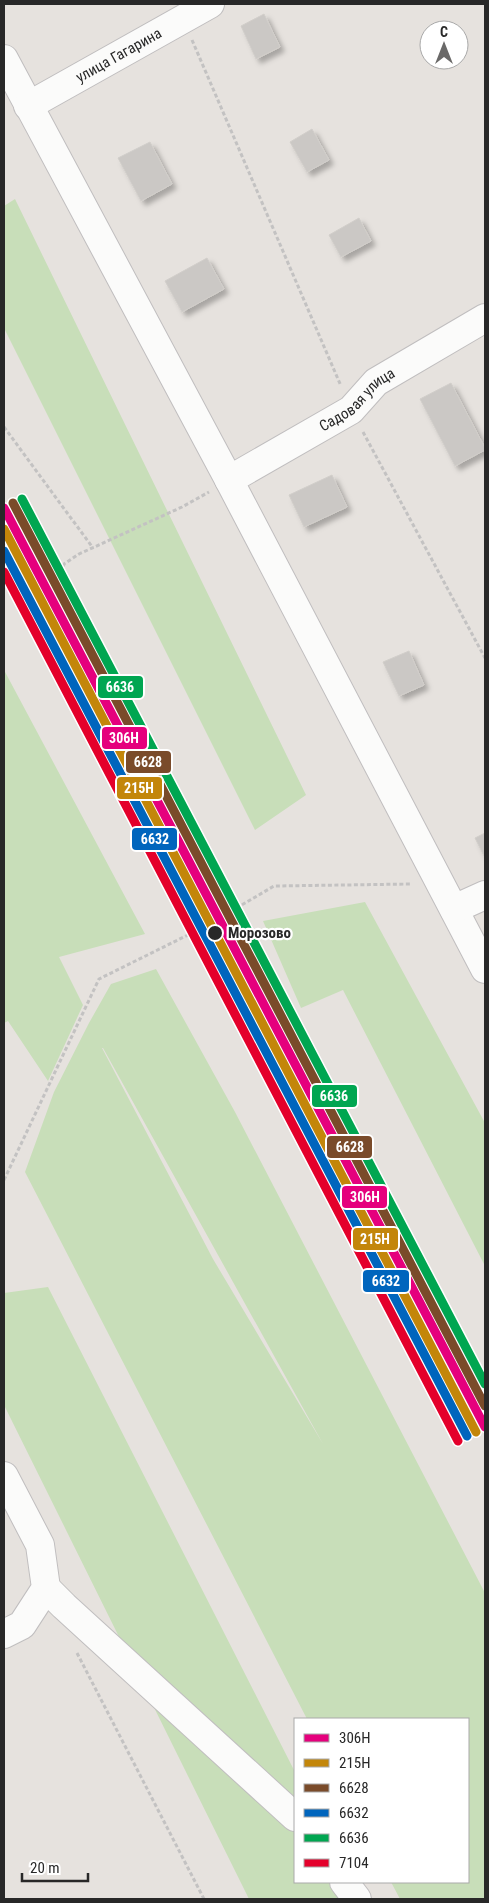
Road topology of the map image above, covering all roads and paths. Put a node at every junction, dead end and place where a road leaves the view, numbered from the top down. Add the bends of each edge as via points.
1 (210, 4) edge
2 (183, 19) junction
3 (4, 59) edge
4 (28, 106) junction
5 (485, 318) edge
6 (351, 410) junction
7 (4, 427) edge
8 (229, 480) junction
9 (93, 548) junction
10 (58, 586) dead end
11 (485, 658) edge
12 (440, 883) junction
13 (485, 895) edge
14 (454, 910) junction
15 (485, 969) edge
16 (4, 1180) edge
17 (4, 1476) edge
18 (46, 1588) junction
19 (4, 1634) edge
20 (74, 1647) dead end
21 (294, 1816) edge
22 (345, 1883) edge
23 (204, 1899) edge
24 (357, 1899) edge

1 - 2 street, улица Гагарина
2 - 4 street, улица Гагарина
2 - 6 path
3 - 4 street
4 - 8 street
5 - 6 street, Садовая улица via 376,382
6 - 8 street, Садовая улица
6 - 11 path
7 - 9 path
8 - 9 path via 182,507
8 - 12 street
9 - 10 path via 64,564
12 - 14 street
12 - 16 path via 274,886 206,926 99,979
13 - 14 street
14 - 15 street
17 - 18 street via 40,1545
18 - 19 street via 22,1625
18 - 21 street
20 - 23 path
22 - 24 street

